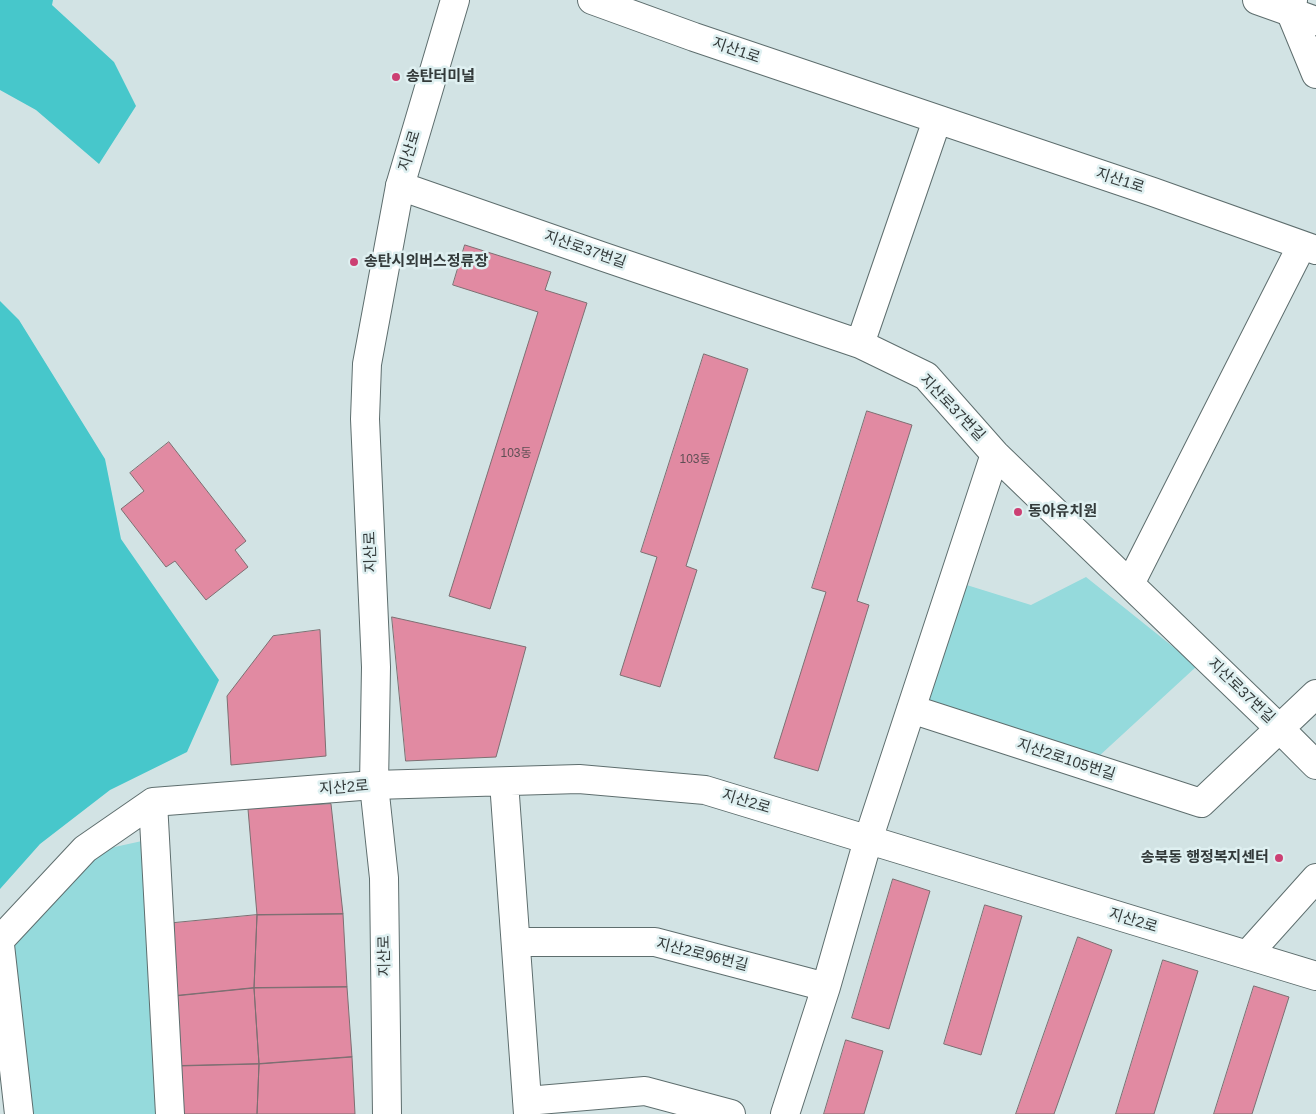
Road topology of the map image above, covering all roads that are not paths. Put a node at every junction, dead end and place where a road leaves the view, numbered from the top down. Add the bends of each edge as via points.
1 (455, 0) edge
2 (592, 0) edge
3 (1257, 0) edge
4 (1292, 6) edge
5 (1316, 21) edge
6 (1316, 74) edge
7 (937, 120) junction
8 (400, 186) junction
9 (1309, 248) edge
10 (860, 344) junction
11 (995, 454) junction
12 (1130, 584) junction
13 (1316, 694) edge
14 (911, 709) junction
15 (1280, 729) junction
16 (1316, 765) edge
17 (504, 782) junction
18 (374, 785) junction
19 (153, 802) junction
20 (868, 840) junction
21 (1316, 878) edge
22 (0, 940) edge
23 (516, 942) junction
24 (0, 945) edge
25 (1247, 955) junction
26 (1316, 976) edge
27 (826, 987) junction
28 (527, 1107) edge
29 (19, 1114) edge
30 (170, 1114) edge
31 (387, 1114) edge
32 (731, 1114) edge
33 (785, 1114) edge

1 - 8 street, 지산로
2 - 7 street, 지산1로
3 - 4 street
4 - 5 street
4 - 6 street
7 - 9 street, 지산1로
7 - 10 street
8 - 10 street, 지산로37번길
8 - 18 street, 지산로 via 367,364 366,418 376,667
9 - 12 street, 지산1로
10 - 11 street, 지산로37번길 via 926,376
11 - 12 street, 지산로37번길
11 - 14 street
12 - 15 street, 지산로37번길
13 - 15 street, 지산2로105번길
14 - 15 street, 지산2로105번길 via 1201,804
14 - 20 street
15 - 16 street, 지산로37번길
17 - 18 street, 지산2로
17 - 20 street, 지산2로 via 579,779 705,790
17 - 23 street
18 - 19 street, 지산2로
18 - 31 street, 지산로 via 384,878
19 - 22 street via 85,849
19 - 30 street
20 - 25 street, 지산2로
20 - 27 street
21 - 25 street
23 - 27 street, 지산2로96번길 via 655,942
23 - 28 street
24 - 29 street
25 - 26 street, 지산2로
27 - 33 street
28 - 32 street via 645,1091

